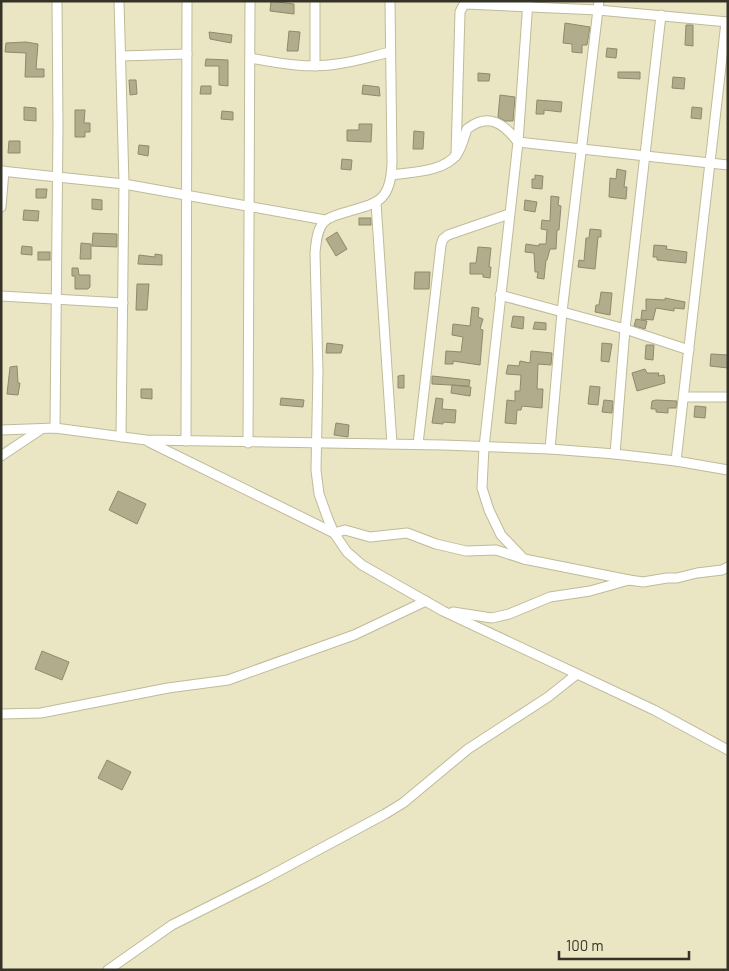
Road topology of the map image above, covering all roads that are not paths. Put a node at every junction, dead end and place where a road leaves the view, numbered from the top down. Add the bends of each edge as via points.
1 (57, 1) edge
2 (119, 1) edge
3 (187, 1) edge
4 (250, 1) edge
5 (315, 1) edge
6 (390, 1) edge
7 (528, 4) edge
8 (598, 5) edge
9 (661, 15) junction
10 (727, 22) edge
11 (390, 52) junction
12 (187, 54) junction
13 (121, 56) junction
14 (250, 58) junction
15 (315, 66) junction
16 (518, 142) junction
17 (582, 149) junction
18 (456, 156) junction
19 (646, 156) junction
20 (710, 163) junction
21 (728, 164) edge
22 (3, 171) edge
23 (392, 175) junction
24 (57, 177) junction
25 (124, 184) junction
26 (185, 194) junction
27 (376, 203) junction
28 (250, 206) junction
29 (1, 207) edge
30 (509, 214) junction
31 (325, 220) junction
32 (500, 295) junction
33 (1, 296) edge
34 (56, 299) junction
35 (123, 303) junction
36 (562, 312) junction
37 (625, 329) junction
38 (689, 350) junction
39 (684, 397) junction
40 (728, 397) edge
41 (43, 428) junction
42 (55, 428) junction
43 (1, 430) edge
44 (122, 437) junction
45 (146, 440) junction
46 (186, 441) junction
47 (248, 442) junction
48 (317, 442) junction
49 (392, 444) junction
50 (418, 444) junction
51 (484, 447) junction
52 (550, 449) junction
53 (615, 454) junction
54 (1, 456) edge
55 (676, 461) junction
56 (728, 470) edge
57 (334, 533) junction
58 (524, 559) junction
59 (728, 567) edge
60 (629, 580) junction
61 (426, 600) junction
62 (443, 611) junction
63 (576, 674) junction
64 (1, 714) edge
65 (728, 750) edge
66 (108, 970) edge

1 - 24 street
2 - 13 street
3 - 12 street
4 - 14 street
5 - 15 street
6 - 11 street
7 - 8 street
7 - 16 street
7 - 18 street via 470,3 461,8
8 - 9 street
8 - 17 street
9 - 10 street
9 - 19 street
10 - 20 street
11 - 15 street via 335,65
11 - 23 street
12 - 13 street
12 - 26 street
13 - 25 street
14 - 15 street
14 - 28 street
16 - 17 street
16 - 18 street via 507,128 498,123 480,122 468,129
16 - 30 street
17 - 19 street
17 - 36 street
18 - 23 street via 434,168
19 - 20 street
19 - 37 street
20 - 21 street
20 - 38 street
22 - 24 street
22 - 29 street
23 - 27 street via 384,196
24 - 25 street
24 - 34 street
25 - 26 street
25 - 35 street
26 - 28 street
26 - 46 street
27 - 31 street
27 - 49 street
28 - 31 street
28 - 47 street
30 - 32 street
30 - 50 street via 443,239
31 - 48 street via 315,253
32 - 36 street
32 - 51 street
33 - 34 street
34 - 35 street
34 - 42 street
35 - 44 street
36 - 37 street
36 - 52 street
37 - 38 street
37 - 53 street
38 - 39 street
39 - 40 street
39 - 55 street
41 - 42 street
41 - 43 street
41 - 54 street
42 - 44 street
44 - 45 street
45 - 46 street
45 - 57 street
46 - 47 street
47 - 48 street
48 - 49 street
48 - 57 street via 316,470 320,494
49 - 50 street
50 - 51 street
51 - 52 street
51 - 58 street via 482,488 489,510 501,536
52 - 53 street
53 - 55 street
55 - 56 street
57 - 58 street via 344,530 370,537 407,534 466,551 496,550
57 - 61 street via 347,552 362,565
58 - 60 street
59 - 60 street via 677,578 643,582
60 - 62 street via 550,598 492,618
61 - 62 street
61 - 64 street via 354,635 228,680 168,688 41,713
62 - 63 street
63 - 65 street via 654,710
63 - 66 street via 548,697 468,749 385,814 172,925

